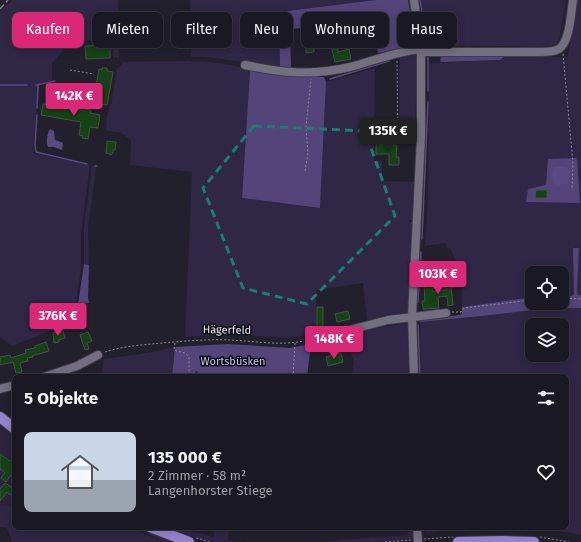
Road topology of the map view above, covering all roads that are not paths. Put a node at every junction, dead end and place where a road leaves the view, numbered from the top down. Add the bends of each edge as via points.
1 (414, 0) edge
2 (574, 0) edge
3 (421, 50) junction
4 (245, 64) dead end
5 (446, 313) road end
6 (412, 316) junction
7 (311, 340) road end
8 (98, 355) road end
9 (54, 374) edge
10 (414, 374) edge
11 (12, 386) edge
12 (0, 389) edge
13 (0, 417) edge
14 (12, 427) edge
15 (157, 530) edge
16 (417, 530) edge
17 (187, 542) edge
18 (418, 542) edge
19 (458, 542) edge
20 (534, 542) edge

1 - 3 street
2 - 3 street via 568,34 561,47 554,51
3 - 4 street via 337,70 312,72 282,72
3 - 6 street via 420,142
5 - 6 street
6 - 7 street
6 - 10 street
8 - 9 street via 71,369
11 - 12 street
13 - 14 main road
15 - 17 main road
16 - 18 street
19 - 20 main road

